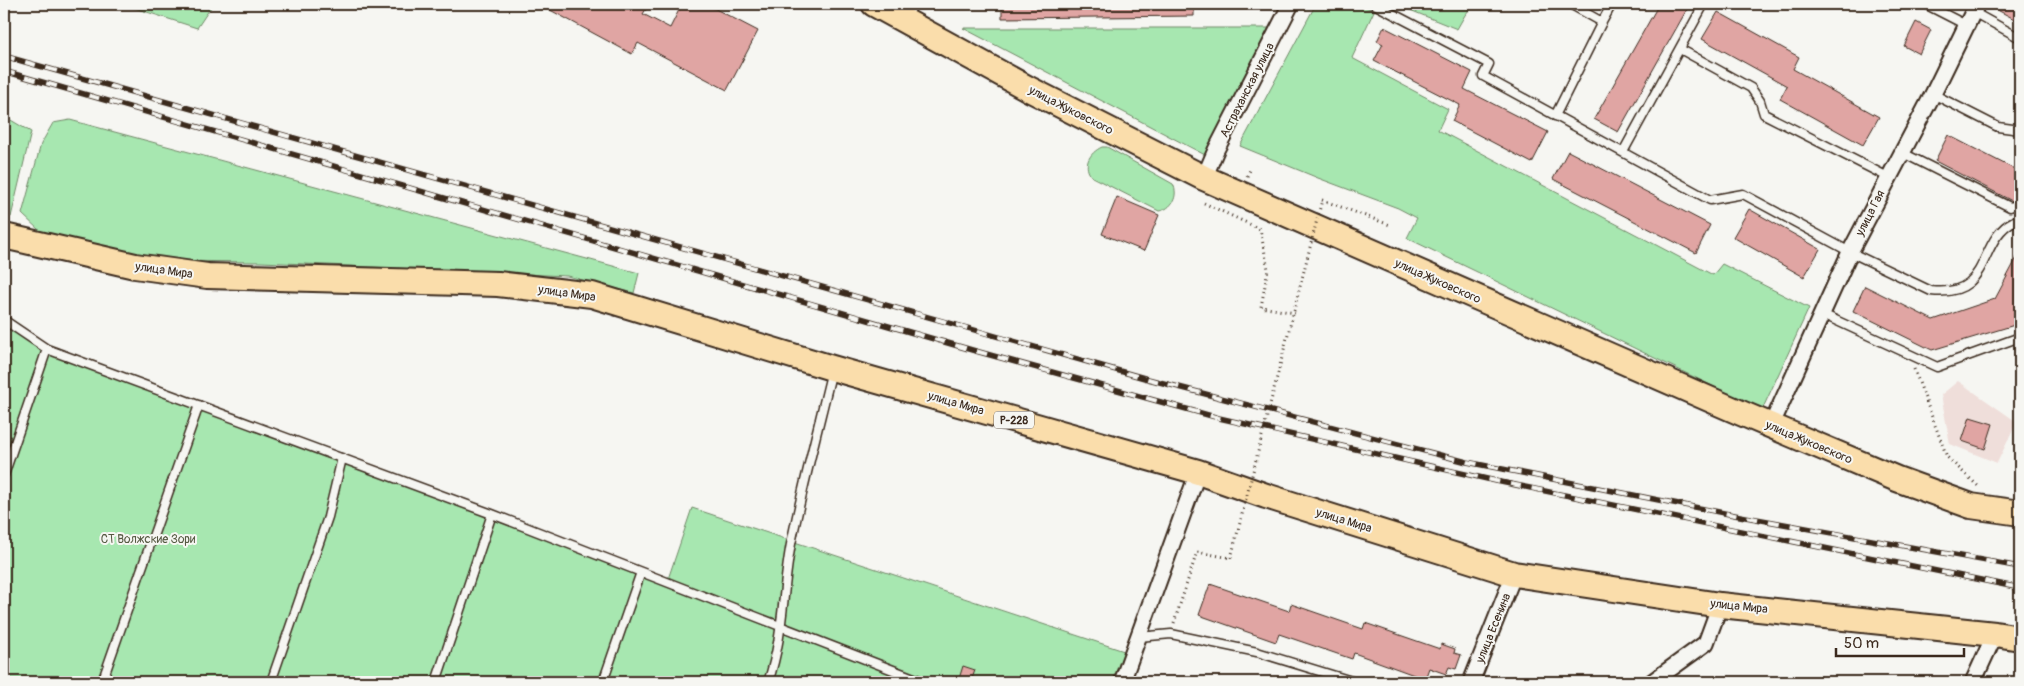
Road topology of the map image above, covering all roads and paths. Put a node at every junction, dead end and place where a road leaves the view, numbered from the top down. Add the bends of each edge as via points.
1 (874, 4) edge
2 (1291, 4) edge
3 (1374, 4) edge
4 (1570, 4) edge
5 (1612, 4) edge
6 (1704, 4) edge
7 (1925, 4) edge
8 (909, 12) edge
9 (1972, 14) edge
10 (1602, 22) junction
11 (2020, 38) edge
12 (1680, 49) junction
13 (1933, 94) junction
14 (1555, 116) junction
15 (2020, 130) edge
16 (1623, 152) junction
17 (1901, 152) junction
18 (1204, 178) junction
19 (1888, 178) junction
20 (1204, 203) dead end
21 (2020, 204) edge
22 (2020, 222) edge
23 (1390, 226) dead end
24 (4, 236) edge
25 (1850, 252) junction
26 (1294, 313) junction
27 (1820, 313) junction
28 (4, 320) edge
29 (2020, 337) edge
30 (47, 349) junction
31 (1908, 354) junction
32 (832, 368) junction
33 (199, 405) junction
34 (1771, 426) junction
35 (342, 458) junction
36 (1198, 472) junction
37 (4, 475) edge
38 (1984, 488) dead end
39 (2020, 513) edge
40 (492, 514) junction
41 (641, 572) junction
42 (1514, 574) junction
43 (1720, 604) junction
44 (782, 627) junction
45 (1171, 634) junction
46 (1995, 634) junction
47 (1139, 637) junction
48 (2020, 638) edge
49 (102, 682) edge
50 (271, 682) edge
51 (436, 682) edge
52 (603, 682) edge
53 (768, 682) edge
54 (924, 682) edge
55 (1122, 682) edge
56 (1355, 682) edge
57 (1471, 682) edge
58 (1652, 682) edge
59 (1973, 682) edge

1 - 8 main road, улица Жуковского
2 - 18 street, Астраханская улица
3 - 14 lane via 1489,64 1483,76
4 - 10 lane
5 - 10 lane
6 - 12 lane
7 - 9 lane
8 - 18 main road, улица Жуковского via 1029,89
9 - 11 lane
9 - 13 street, улица Гая
10 - 14 lane
12 - 16 lane
12 - 19 lane via 1751,88 1764,114
13 - 15 lane via 1998,127
13 - 17 street, улица Гая
14 - 16 lane
16 - 25 lane via 1710,200 1743,194
17 - 19 street, улица Гая
17 - 21 lane via 2010,207
18 - 34 main road, улица Жуковского
19 - 25 street, улица Гая
20 - 26 path via 1260,229 1268,274 1261,307
22 - 25 lane via 2014,221 2001,230 1973,279 1961,289 1945,293 1931,291
23 - 26 path, bridge via 1322,200
24 - 32 main road, улица Мира / Р-228 via 135,266 207,276 498,284 592,295
25 - 27 street, улица Гая
26 - 45 path, bridge via 1231,558 1197,552
27 - 31 lane
27 - 34 street, улица Гая
28 - 30 lane
29 - 31 lane via 1937,367
30 - 33 lane
30 - 37 lane
31 - 38 path via 1947,457 1969,479
32 - 36 main road, улица Мира / Р-228
32 - 44 lane via 791,545
33 - 35 lane
33 - 49 lane
34 - 39 main road, улица Жуковского via 1935,494 1971,506
35 - 40 lane
35 - 50 lane via 328,517
36 - 42 main road, улица Мира / Р-228
36 - 47 street
40 - 41 lane
40 - 51 lane
41 - 44 lane
41 - 52 lane
42 - 43 main road, улица Мира / Р-228
42 - 57 street, улица Есенина
43 - 46 main road, улица Мира / Р-228
43 - 58 street via 1706,643
44 - 53 lane
44 - 54 lane
45 - 47 lane
45 - 56 lane via 1257,652
46 - 48 main road, улица Мира / Р-228
46 - 59 street
47 - 55 street

